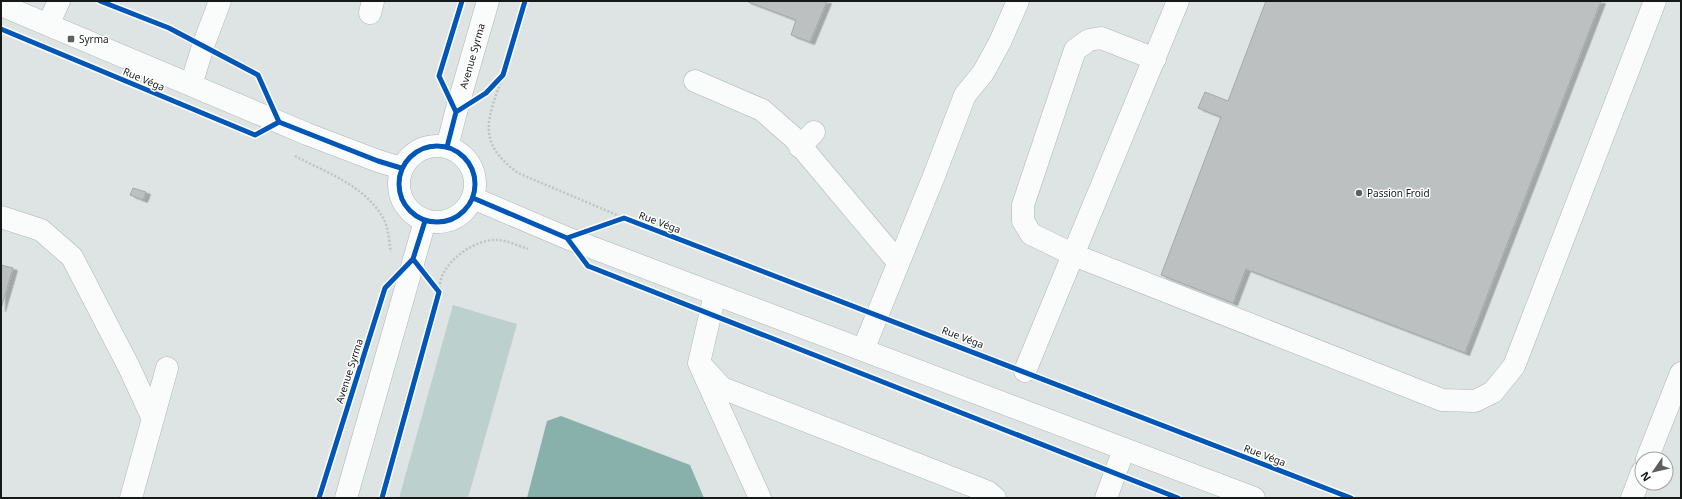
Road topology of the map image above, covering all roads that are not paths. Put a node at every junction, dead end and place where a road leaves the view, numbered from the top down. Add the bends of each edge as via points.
1 (59, 1) edge
2 (220, 1) edge
3 (488, 1) edge
4 (1018, 1) edge
5 (1178, 1) edge
6 (1655, 1) edge
7 (1, 5) edge
8 (48, 25) junction
9 (1155, 59) junction
10 (695, 81) dead end
11 (191, 85) junction
12 (447, 147) junction
13 (401, 168) junction
14 (473, 198) junction
15 (1, 217) edge
16 (425, 221) junction
17 (1074, 255) junction
18 (898, 262) junction
19 (715, 294) junction
20 (863, 350) junction
21 (699, 363) junction
22 (167, 368) dead end
23 (1025, 371) dead end
24 (1681, 373) edge
25 (153, 419) junction
26 (1124, 449) junction
27 (1650, 451) edge
28 (131, 498) edge
29 (346, 498) edge
30 (760, 498) edge
31 (996, 498) edge
32 (1106, 498) edge
33 (1254, 498) edge

1 - 8 street
2 - 11 street
3 - 12 street, Avenue Syrma
4 - 18 street via 983,74 965,95
5 - 9 street
6 - 17 street via 1514,366 1493,392 1475,401 1442,400
7 - 8 street, Rue Véga
8 - 11 street, Rue Véga
9 - 17 street
9 - 17 street via 1101,38 1089,40 1075,50 1023,205 1023,221 1031,234
10 - 18 street via 762,110 794,138 807,139
11 - 13 street, Rue Véga via 307,134
12 - 13 street via 426,147 412,155
12 - 14 street via 459,152 468,161 474,173
13 - 16 street via 399,187 404,205 413,215
14 - 16 street via 467,208 448,221
14 - 19 street via 567,238
15 - 25 street via 41,230 72,257
16 - 29 street
17 - 23 street
18 - 20 street
19 - 20 street
19 - 21 street
20 - 26 street
21 - 30 street
21 - 31 street via 722,388 988,492
22 - 25 street
24 - 27 street
25 - 28 street
26 - 32 street
26 - 33 street

